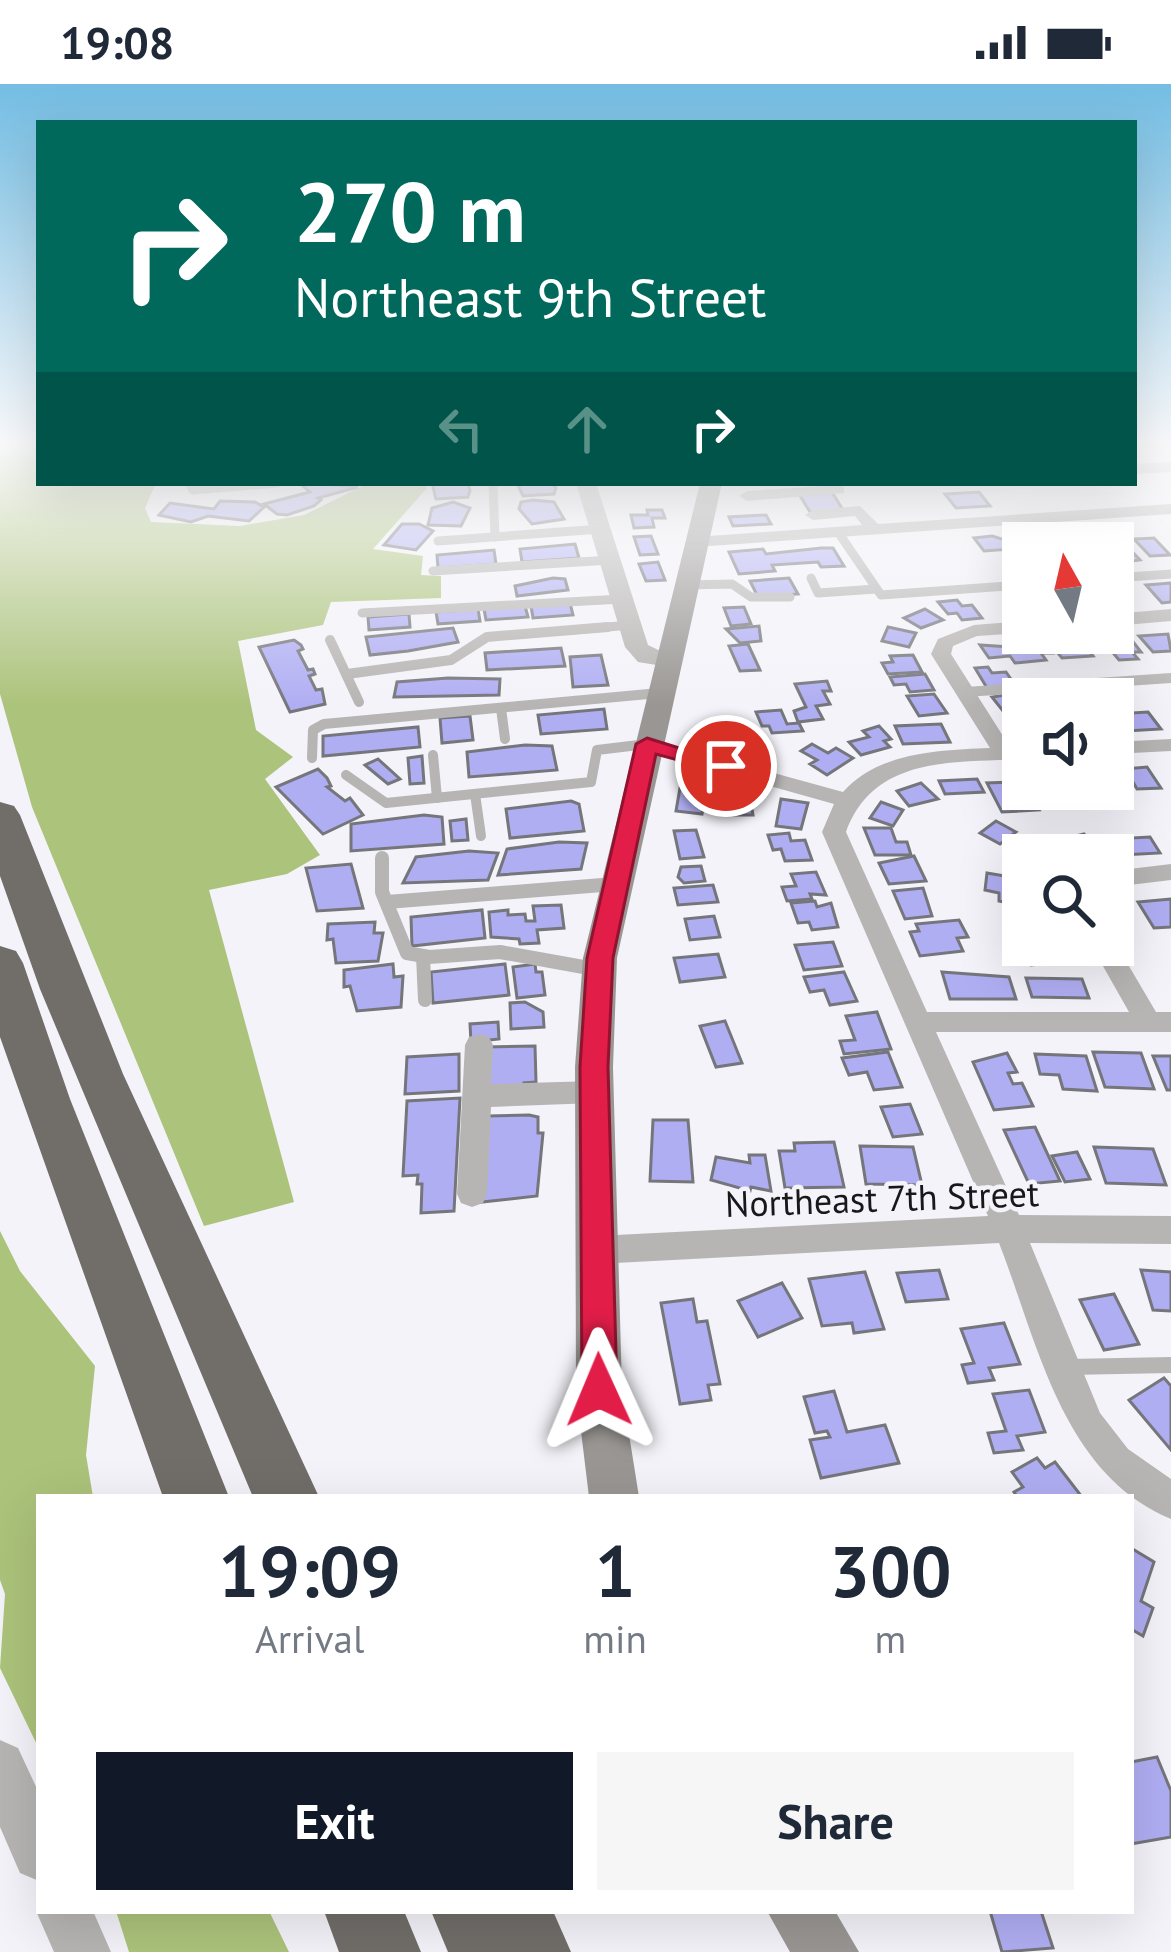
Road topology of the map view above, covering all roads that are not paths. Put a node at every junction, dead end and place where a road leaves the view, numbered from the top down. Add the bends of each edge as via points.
1 (495, 532) edge
2 (559, 532) edge
3 (602, 532) edge
4 (698, 532) edge
5 (836, 532) edge
6 (838, 532) edge
7 (495, 537) junction
8 (438, 541) dead end
9 (695, 542) junction
10 (506, 552) dead end
11 (610, 560) junction
12 (508, 566) junction
13 (433, 571) dead end
14 (1171, 574) edge
15 (1134, 577) edge
16 (811, 578) dead end
17 (685, 585) junction
18 (1002, 586) edge
19 (876, 589) junction
20 (790, 597) dead end
21 (622, 599) junction
22 (362, 613) dead end
23 (1171, 616) edge
24 (1134, 619) edge
25 (630, 625) junction
26 (1002, 629) edge
27 (330, 640) dead end
28 (666, 663) junction
29 (347, 674) junction
30 (1171, 678) edge
31 (965, 692) junction
32 (659, 694) junction
33 (359, 702) dead end
34 (501, 707) junction
35 (505, 739) dead end
36 (1002, 739) edge
37 (647, 744) junction
38 (1171, 745) edge
39 (1134, 747) edge
40 (433, 754) dead end
41 (1002, 755) edge
42 (312, 758) dead end
43 (346, 775) dead end
44 (475, 794) junction
45 (437, 798) junction
46 (845, 800) junction
47 (0, 815) edge
48 (481, 836) dead end
49 (382, 858) dead end
50 (1171, 872) edge
51 (1134, 876) edge
52 (617, 884) junction
53 (387, 902) junction
54 (423, 956) junction
55 (1, 966) edge
56 (1119, 966) edge
57 (600, 970) junction
58 (425, 1000) dead end
59 (1159, 1021) edge
60 (916, 1022) junction
61 (479, 1045) dead end
62 (595, 1092) junction
63 (477, 1096) junction
64 (472, 1194) dead end
65 (1009, 1229) junction
66 (1171, 1230) edge
67 (596, 1250) junction
68 (1171, 1365) edge
69 (1063, 1367) junction
70 (282, 1485) edge
71 (195, 1494) edge
72 (614, 1494) edge
73 (1171, 1501) edge
74 (0, 1766) edge
75 (36, 1847) edge
76 (65, 1914) edge
77 (365, 1914) edge
78 (472, 1914) edge
79 (511, 1914) edge
80 (799, 1914) edge
81 (82, 1952) edge
82 (380, 1952) edge
83 (489, 1952) edge
84 (530, 1952) edge
85 (828, 1952) edge

1 - 7 lane
2 - 7 lane
3 - 11 street
4 - 9 main road
5 - 9 street
6 - 19 lane
7 - 8 lane
9 - 17 main road
10 - 12 lane
11 - 12 lane
11 - 21 street
12 - 13 lane
14 - 15 lane
16 - 19 lane via 818,593
17 - 20 lane via 732,584 751,597
17 - 28 main road
18 - 19 lane via 880,595
21 - 22 lane
21 - 25 street
23 - 24 street
25 - 28 street via 646,657
25 - 29 lane via 487,637 451,660
26 - 31 street via 945,643 941,654
27 - 29 lane
28 - 32 main road
29 - 33 lane
30 - 31 lane
31 - 36 street
32 - 34 lane
32 - 37 main road
34 - 35 lane
34 - 42 lane via 324,724 313,730
37 - 44 lane via 597,750 591,782
37 - 46 street
37 - 52 main road
38 - 39 street
40 - 45 lane
41 - 46 street via 904,764
43 - 45 lane via 386,803
44 - 45 lane
44 - 48 lane
46 - 60 street via 834,832
47 - 70 highway via 137,1168
49 - 53 lane
50 - 51 street
52 - 53 lane
52 - 57 main road
53 - 54 lane via 403,948
54 - 57 lane via 490,951
54 - 58 lane
55 - 71 highway
56 - 59 street
57 - 62 main road
59 - 60 street
60 - 65 street
61 - 63 street
62 - 63 street
62 - 67 main road
63 - 64 street
65 - 66 street, Northeast 7th Street
65 - 67 street, Northeast 7th Street
65 - 69 street
67 - 72 main road via 599,1390
68 - 69 lane
69 - 73 street via 1114,1462
74 - 75 street
76 - 81 street
77 - 82 highway
78 - 83 highway
79 - 84 highway
80 - 85 main road

